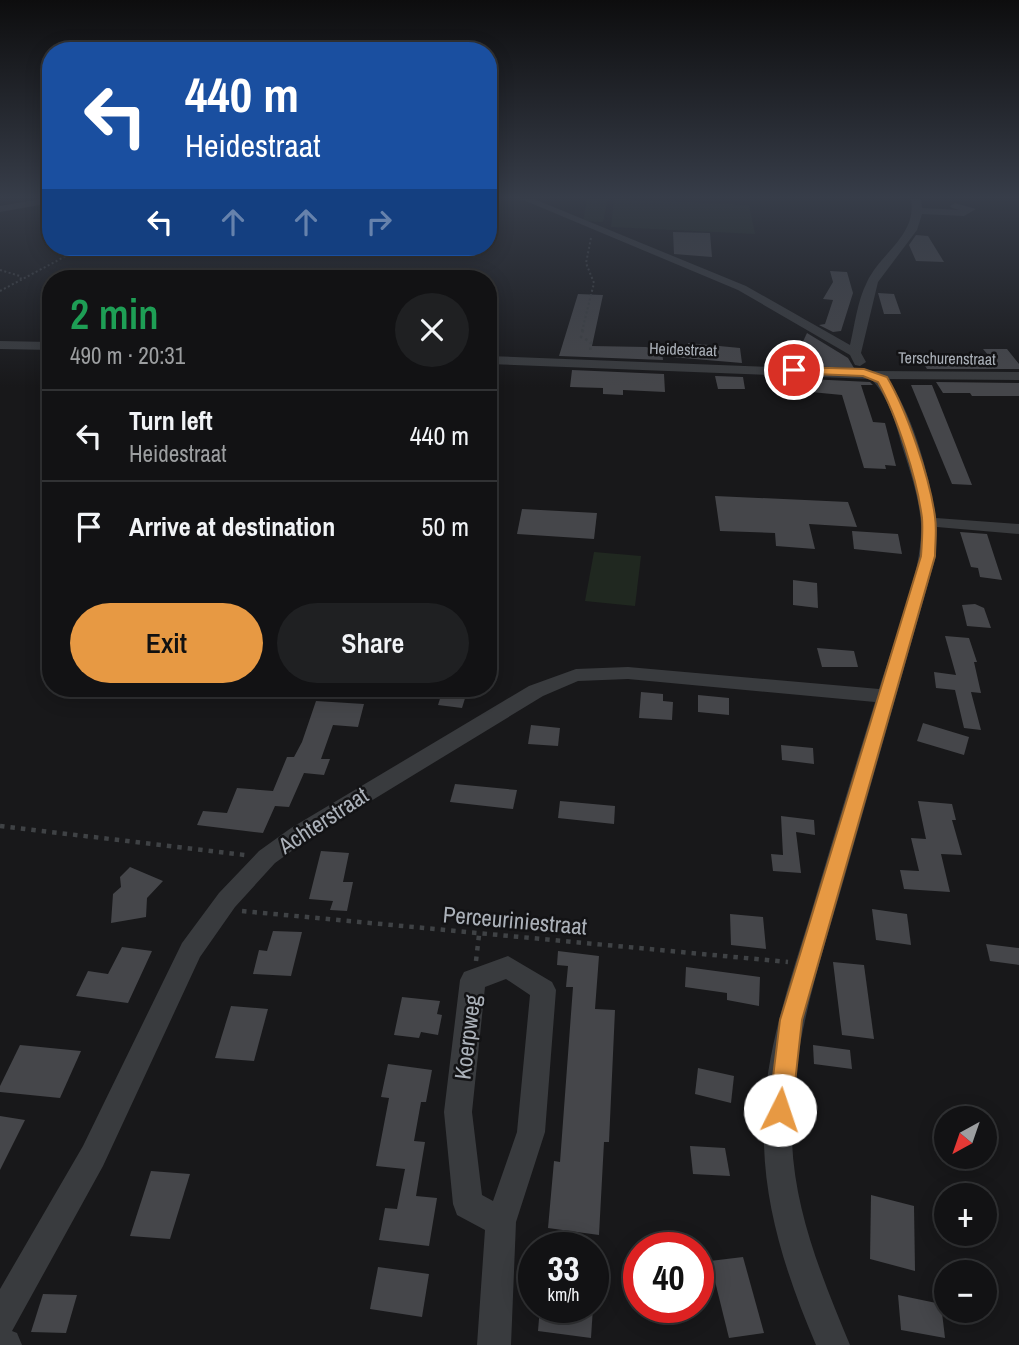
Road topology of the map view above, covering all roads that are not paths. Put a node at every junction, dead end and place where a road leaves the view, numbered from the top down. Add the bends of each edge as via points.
1 (676, 262) edge
2 (887, 262) edge
3 (0, 345) edge
4 (42, 346) edge
5 (855, 353) junction
6 (497, 360) edge
7 (870, 374) junction
8 (1019, 376) edge
9 (929, 522) junction
10 (1019, 529) edge
11 (886, 696) junction
12 (501, 1222) junction
13 (0, 1320) edge
14 (0, 1344) edge
15 (5, 1345) edge
16 (494, 1345) edge
17 (833, 1345) edge

1 - 5 street via 742,288
2 - 5 street via 870,288
3 - 4 street
5 - 7 street
6 - 7 street, Heidestraat
7 - 8 street, Terschurenstraat
7 - 9 street via 883,380 893,398
9 - 10 street
9 - 11 street via 928,556
11 - 13 street, Achterstraat via 628,673 576,675 536,691 355,798 267,857 191,950 93,1156
11 - 17 street via 791,1020 785,1060 779,1158 796,1247
12 - 12 street, Koerpweg via 531,1132 543,990 508,967 473,980 458,1112 468,1203
12 - 16 street, Koerpweg
14 - 15 street

